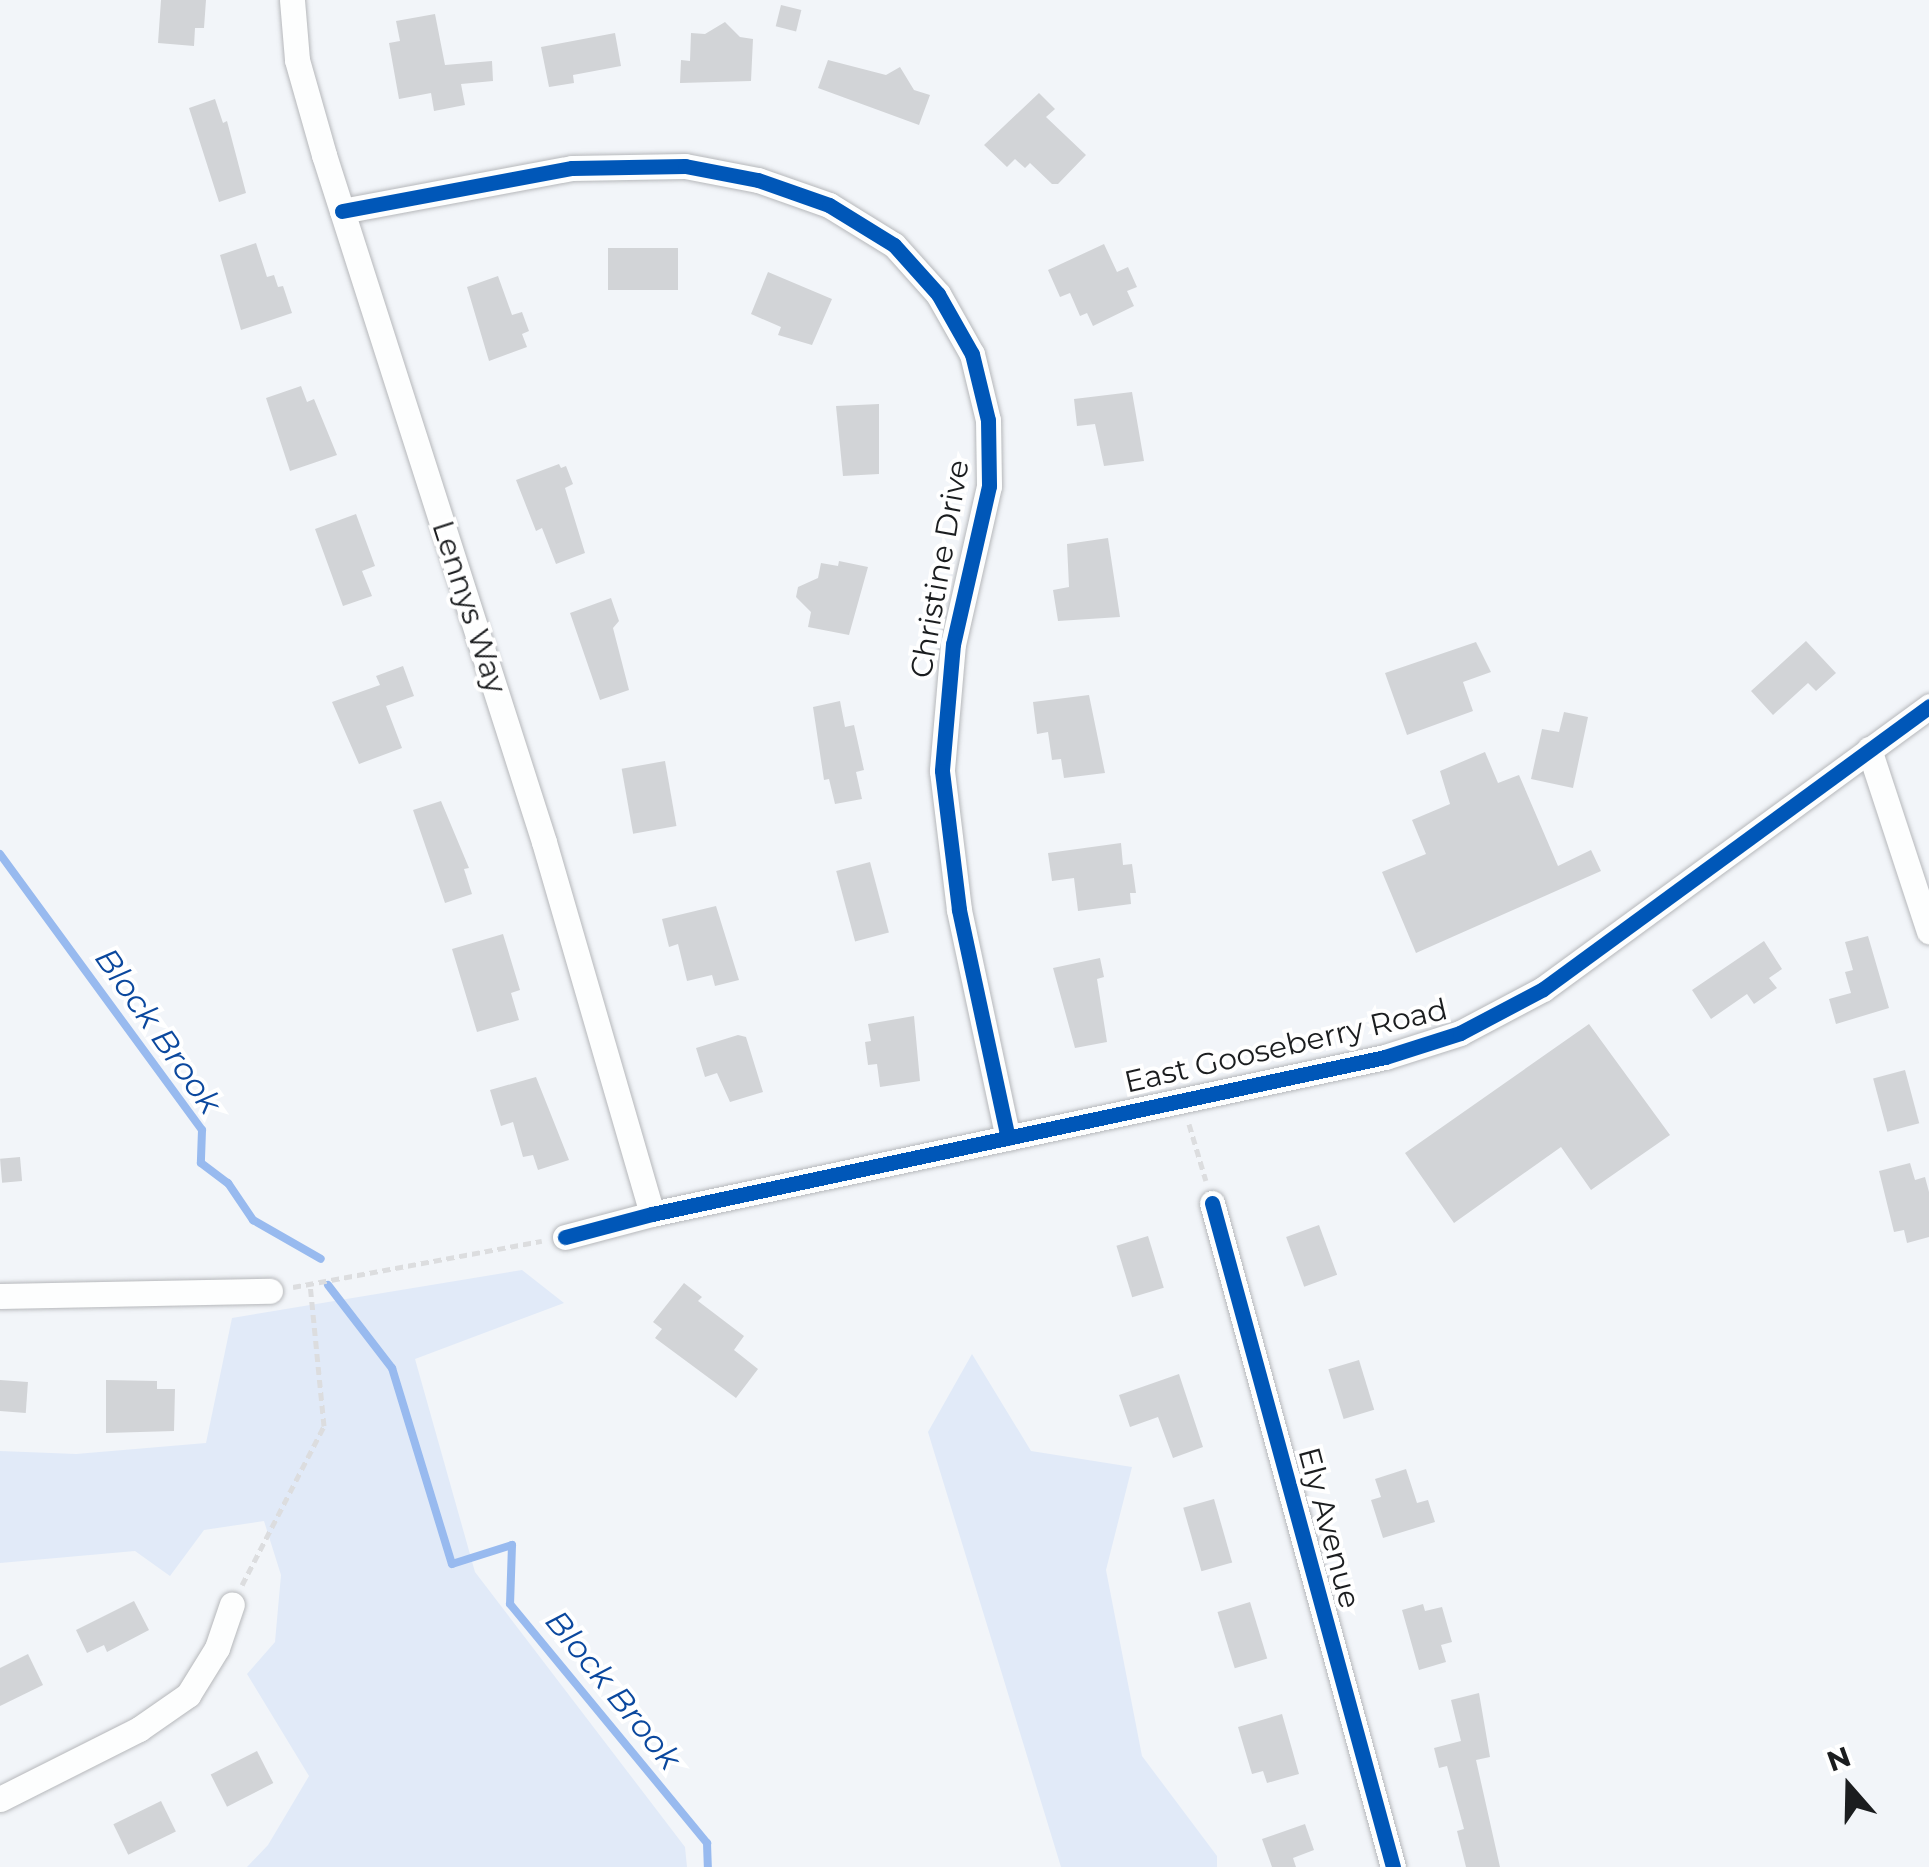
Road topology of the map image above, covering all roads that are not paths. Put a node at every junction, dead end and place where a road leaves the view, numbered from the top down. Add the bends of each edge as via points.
1 (292, 0) edge
2 (342, 211) junction
3 (1929, 706) edge
4 (1869, 749) junction
5 (1929, 931) edge
6 (1008, 1138) junction
7 (1212, 1203) road end
8 (652, 1214) junction
9 (565, 1237) road end
10 (270, 1291) road end
11 (0, 1296) edge
12 (232, 1604) road end
13 (0, 1799) edge
14 (1392, 1867) edge

1 - 2 street, Lennys Way via 297,60
2 - 6 street, Christine Drive via 572,168 702,169 829,205 894,246 938,294 972,354 988,420 989,486 953,644 942,771 959,910
2 - 8 street, Lennys Way via 544,842
3 - 4 street, East Gooseberry Road
4 - 5 street
4 - 6 street, East Gooseberry Road via 1543,988 1482,1024 1385,1056
6 - 8 street, East Gooseberry Road
7 - 14 street, Ely Avenue
8 - 9 street, East Gooseberry Road
10 - 11 street
12 - 13 street via 217,1648 188,1695 139,1729

